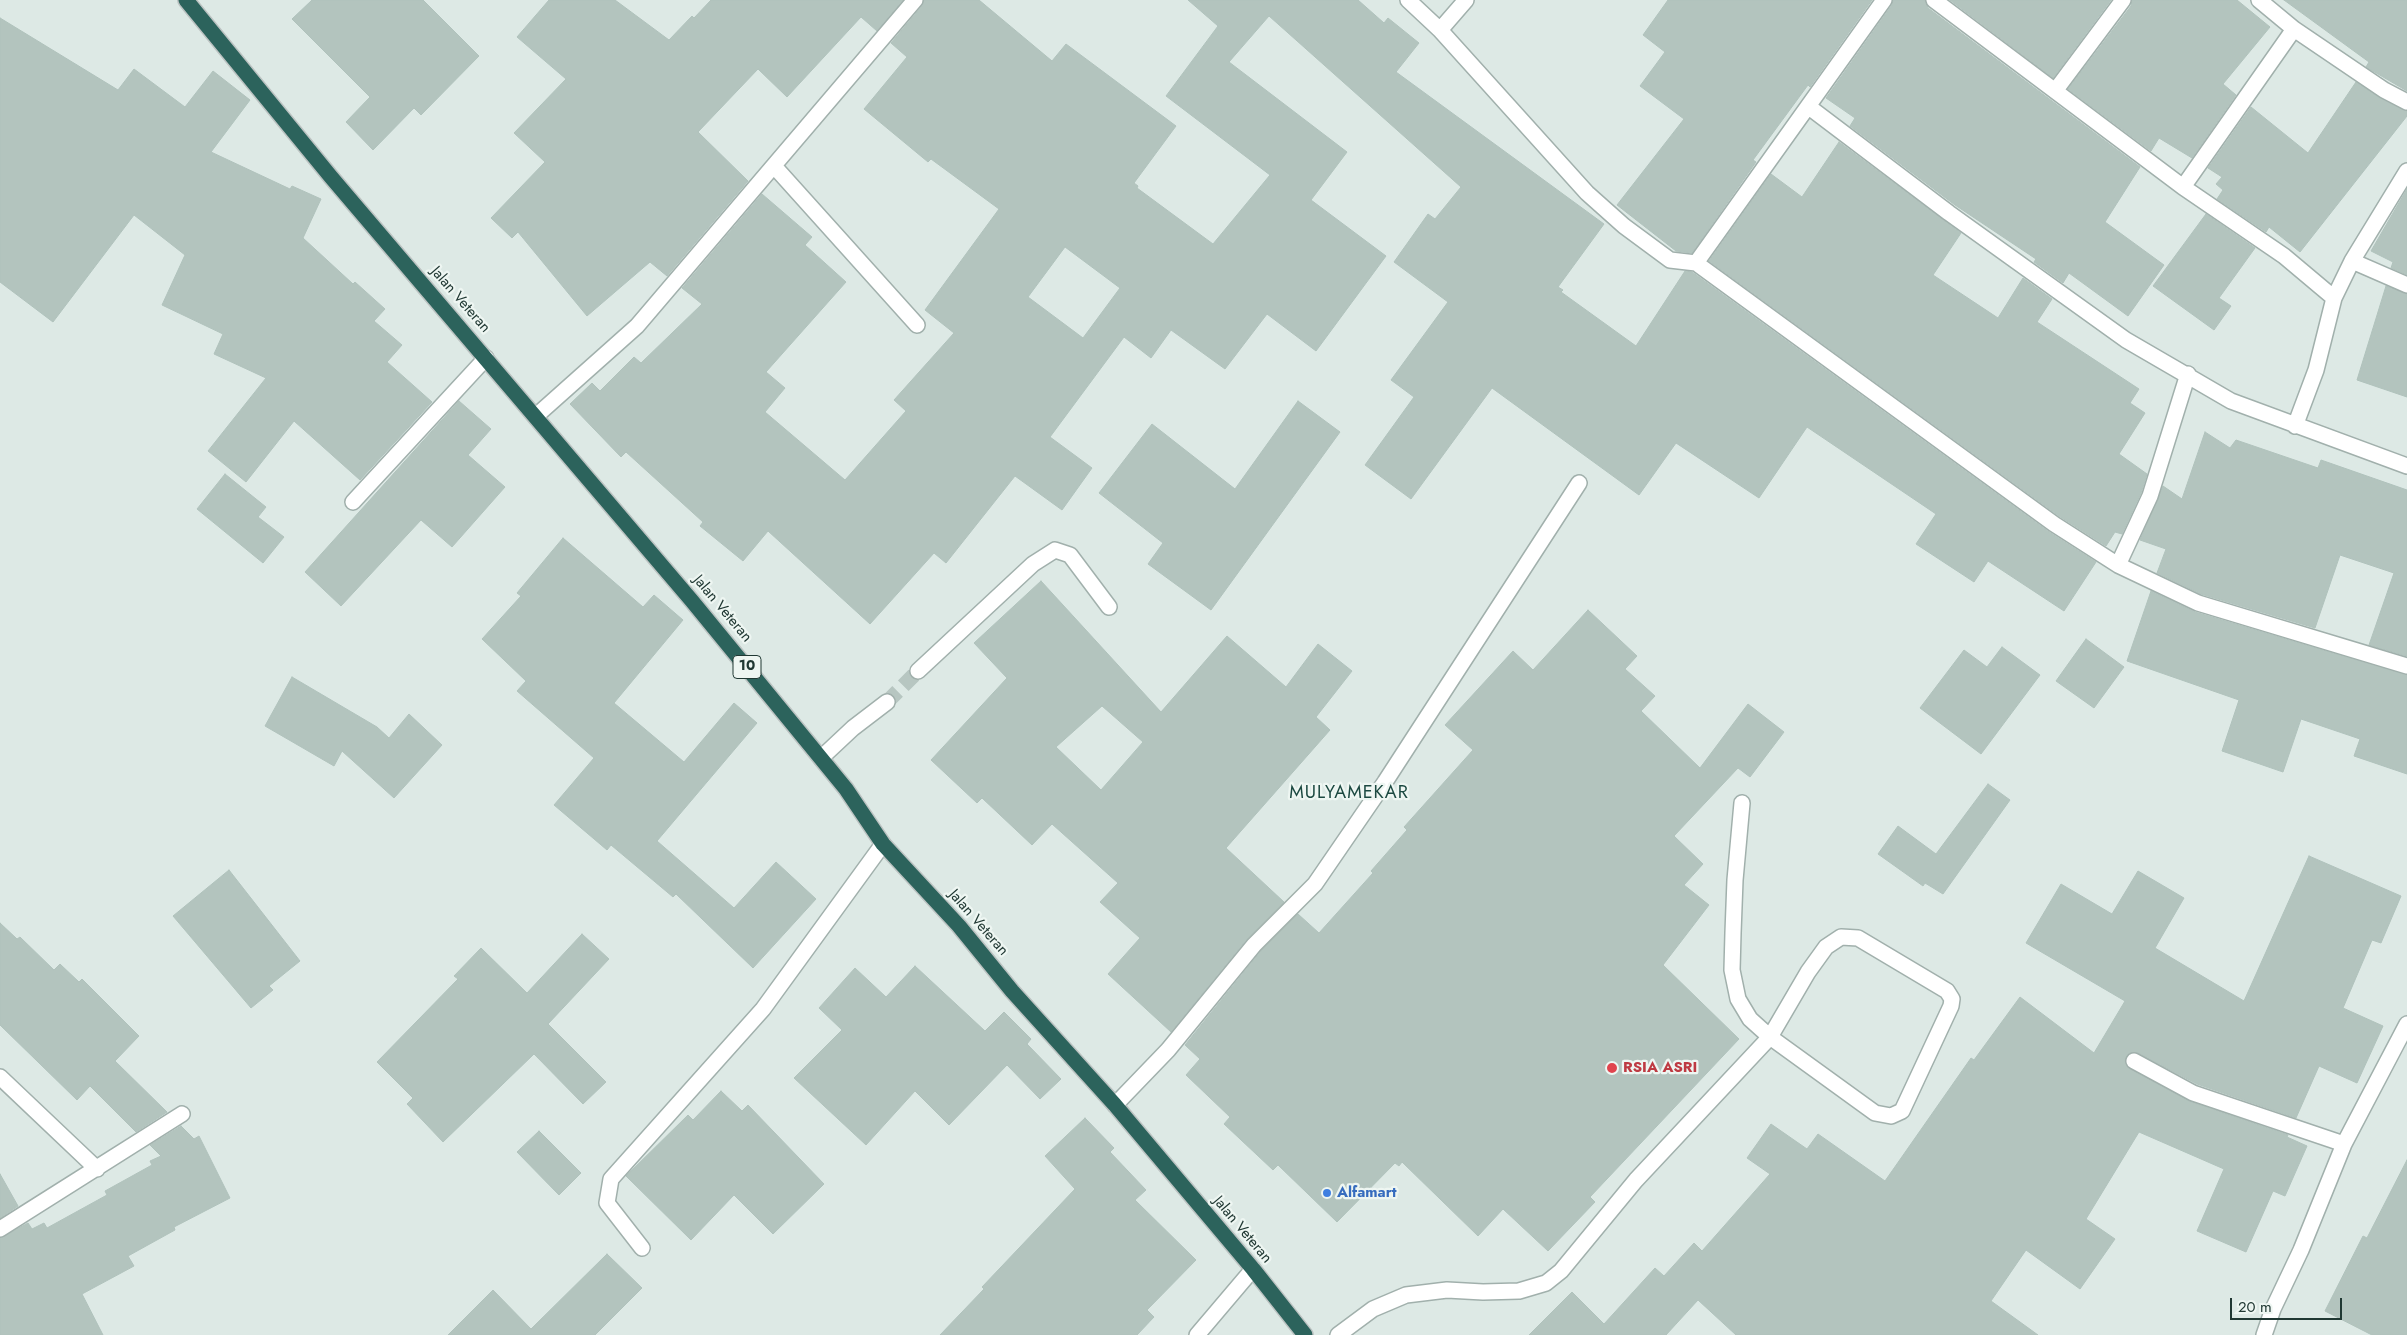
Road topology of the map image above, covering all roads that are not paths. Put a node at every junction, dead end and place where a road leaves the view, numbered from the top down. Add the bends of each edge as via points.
1 (186, 0) edge
2 (915, 0) edge
3 (1408, 0) edge
4 (1466, 0) edge
5 (1884, 0) edge
6 (1934, 0) edge
7 (2123, 0) edge
8 (2262, 1) edge
9 (2294, 29) junction
10 (1440, 30) junction
11 (2055, 91) junction
12 (2407, 102) edge
13 (1809, 107) junction
14 (774, 166) junction
15 (2407, 171) edge
16 (2183, 186) junction
17 (2352, 261) junction
18 (1696, 263) junction
19 (2407, 285) edge
20 (2334, 298) junction
21 (917, 326) dead end
22 (486, 358) junction
23 (2188, 374) junction
24 (536, 416) junction
25 (2295, 426) junction
26 (2407, 466) edge
27 (1579, 483) dead end
28 (353, 502) dead end
29 (2118, 565) junction
30 (1109, 607) dead end
31 (2407, 666) edge
32 (918, 671) tunnel mouth
33 (887, 702) tunnel mouth
34 (821, 758) junction
35 (1742, 803) dead end
36 (883, 844) junction
37 (2407, 1024) edge
38 (1770, 1037) junction
39 (2134, 1061) dead end
40 (0, 1077) edge
41 (1114, 1105) junction
42 (182, 1114) dead end
43 (2344, 1144) junction
44 (97, 1169) junction
45 (0, 1229) edge
46 (642, 1248) dead end
47 (1253, 1269) junction
48 (1197, 1335) edge
49 (1304, 1335) edge
50 (1338, 1335) edge
51 (2264, 1335) edge

1 - 22 highway, Jalan Veteran / 10
2 - 14 street
3 - 10 street
4 - 10 street
5 - 13 street
6 - 11 street
7 - 11 street
8 - 9 street
9 - 12 street
9 - 16 street
10 - 18 street via 1587,193 1670,260
11 - 16 street
13 - 18 street
13 - 23 street via 2126,340
14 - 21 street
14 - 24 street via 637,326
15 - 17 street
16 - 20 street via 2284,256
17 - 19 street
17 - 20 street
18 - 29 street via 2054,524
20 - 25 street via 2316,370
22 - 24 highway, Jalan Veteran / 10
22 - 28 street
23 - 25 street via 2231,401
23 - 29 street via 2150,496
24 - 34 highway, Jalan Veteran / 10
25 - 26 street
27 - 41 street via 1385,782 1314,884 1254,945 1168,1050
29 - 31 street via 2198,603
30 - 32 street via 1070,555 1055,550 1033,564
33 - 34 street
34 - 36 highway, Jalan Veteran / 10
35 - 38 street via 1732,970 1738,999 1750,1019
36 - 41 highway, Jalan Veteran / 10 via 959,926
36 - 46 street via 763,1009 610,1178 607,1203
37 - 43 street
38 - 38 street via 1875,1113 1892,1116 1902,1111 1952,999 1947,991 1858,938 1840,937 1826,947 1808,972
38 - 50 street via 1636,1180 1561,1271 1546,1283 1519,1291 1447,1290 1406,1296 1372,1309
39 - 43 street via 2192,1094
40 - 44 street
41 - 47 highway, Jalan Veteran / 10
42 - 44 street
43 - 51 street
44 - 45 street
47 - 48 street
47 - 49 highway, Jalan Veteran / 10

